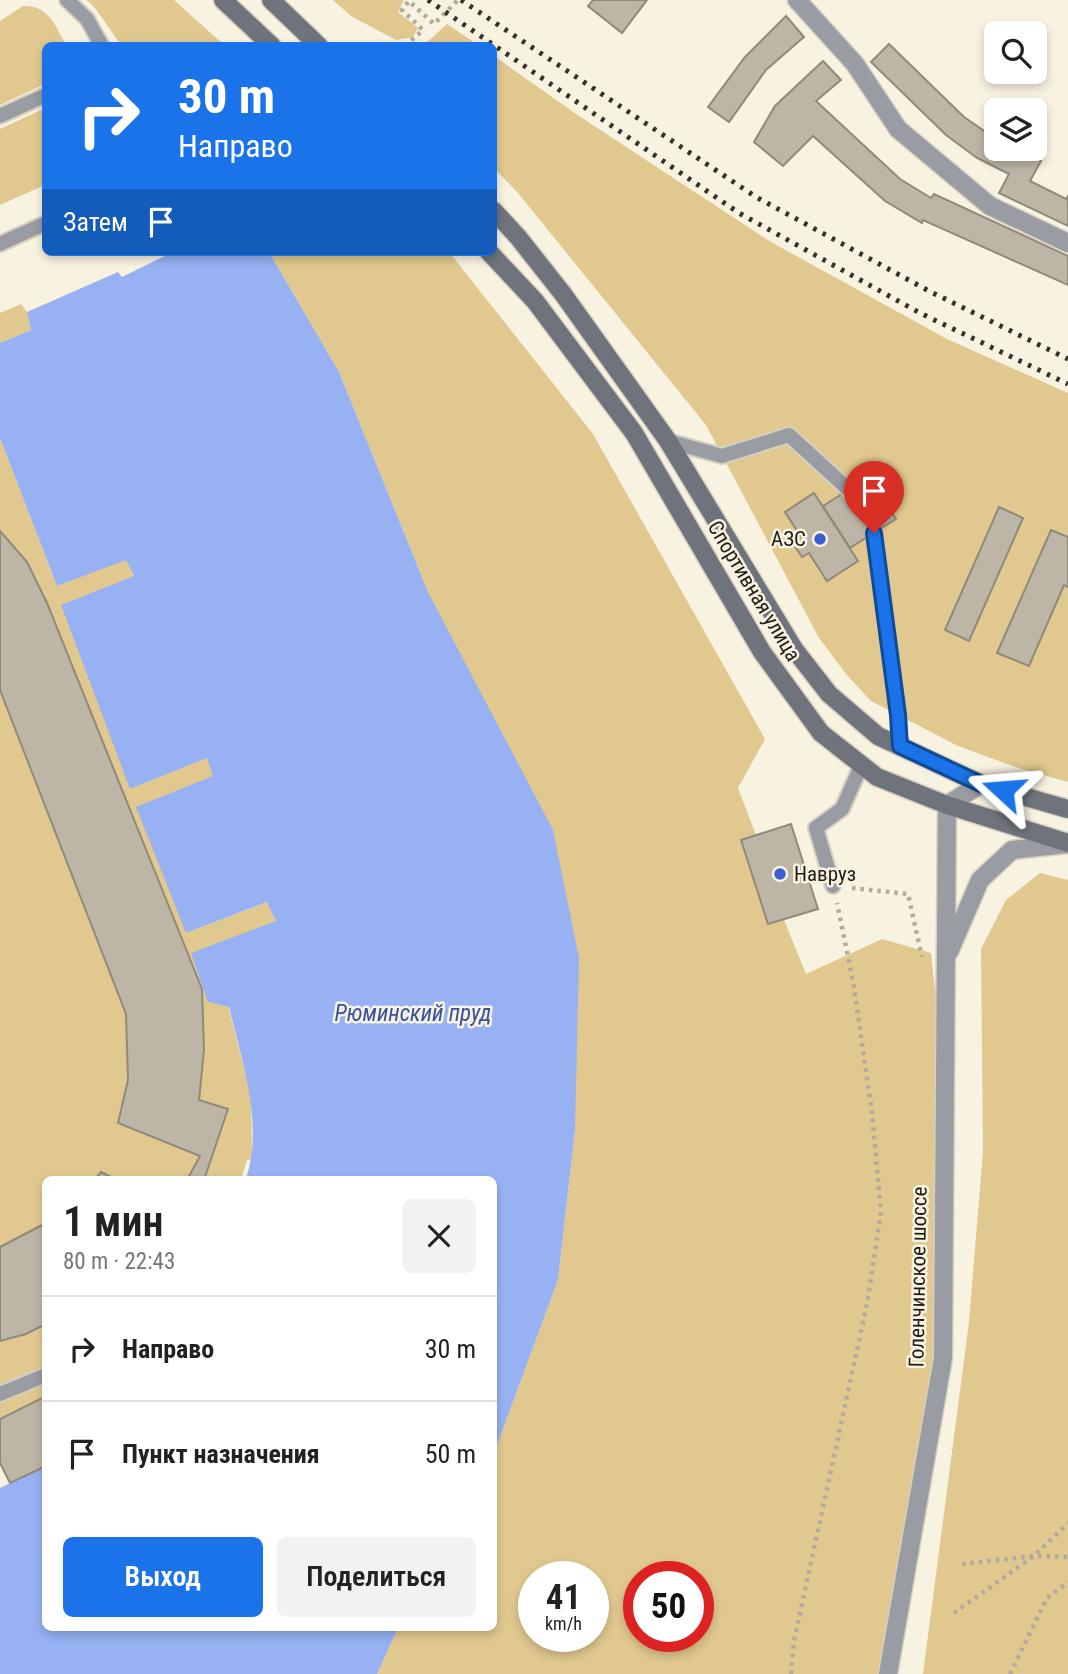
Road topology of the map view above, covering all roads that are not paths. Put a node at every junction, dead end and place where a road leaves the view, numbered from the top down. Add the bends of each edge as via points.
1 (66, 0) edge
2 (223, 0) edge
3 (271, 0) edge
4 (797, 0) edge
5 (100, 42) edge
6 (268, 42) edge
7 (315, 42) edge
8 (42, 98) edge
9 (0, 116) edge
10 (497, 215) edge
11 (42, 225) edge
12 (1068, 243) edge
13 (0, 244) edge
14 (493, 256) edge
15 (668, 441) junction
16 (849, 490) dead end
17 (874, 533) dead end
18 (900, 746) junction
19 (861, 766) junction
20 (981, 784) junction
21 (947, 805) junction
22 (1068, 808) edge
23 (1068, 843) edge
24 (833, 886) road end
25 (945, 961) junction
26 (42, 1377) edge
27 (0, 1394) edge
28 (888, 1674) edge

1 - 5 lane via 87,19
2 - 6 main road
3 - 7 main road
4 - 12 street via 855,64 898,130 990,206
8 - 9 lane
10 - 15 main road, Спортивная улица via 563,294
11 - 13 lane
14 - 19 main road, Спортивная улица via 536,302 634,433 762,652 821,733
15 - 16 lane via 722,456 789,435
15 - 18 main road, Спортивная улица via 794,649 829,694 878,736
17 - 18 lane
18 - 20 main road, Спортивная улица
19 - 21 main road, Спортивная улица
19 - 24 lane via 842,809 816,828
20 - 21 street
20 - 22 main road, Спортивная улица
21 - 23 main road, Спортивная улица
21 - 25 street, Голенчинское шоссе
23 - 25 street, Голенчинское шоссе via 1012,850 980,880
25 - 28 street, Голенчинское шоссе via 943,1358
26 - 27 lane

